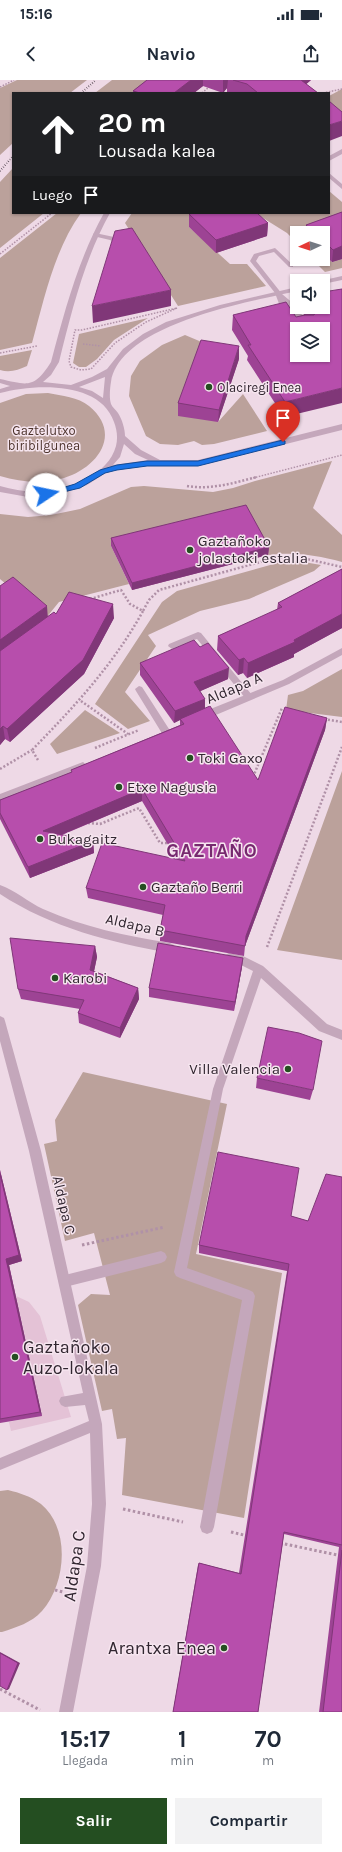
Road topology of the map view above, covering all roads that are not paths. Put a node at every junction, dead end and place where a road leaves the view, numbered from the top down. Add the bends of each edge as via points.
1 (342, 151) edge
2 (330, 158) edge
3 (330, 176) edge
4 (342, 187) edge
5 (106, 214) edge
6 (95, 235) junction
7 (118, 242) edge
8 (290, 265) edge
9 (342, 278) edge
10 (330, 281) edge
11 (290, 291) edge
12 (278, 294) junction
13 (293, 322) edge
14 (303, 322) edge
15 (111, 370) junction
16 (0, 381) edge
17 (37, 384) junction
18 (20, 386) junction
19 (73, 387) junction
20 (0, 391) edge
21 (107, 405) junction
22 (342, 427) edge
23 (122, 438) junction
24 (162, 464) junction
25 (102, 472) junction
26 (0, 489) edge
27 (172, 646) dead end
28 (342, 651) edge
29 (139, 689) dead end
30 (249, 697) junction
31 (194, 720) edge
32 (166, 732) edge
33 (93, 762) edge
34 (0, 798) edge
35 (0, 889) edge
36 (184, 950) edge
37 (221, 957) edge
38 (259, 969) junction
39 (0, 1021) edge
40 (342, 1034) edge
41 (161, 1257) dead end
42 (64, 1281) junction
43 (90, 1398) junction
44 (65, 1401) dead end
45 (96, 1424) junction
46 (0, 1464) edge
47 (207, 1527) dead end
48 (66, 1712) edge

1 - 2 street
3 - 4 street
5 - 6 street
6 - 7 street via 112,238
6 - 17 street via 74,286 55,362
8 - 12 street via 275,250 256,255 253,262
9 - 10 street
11 - 12 street
12 - 13 street
12 - 14 street via 293,307
12 - 15 street via 199,313 164,326 136,343
15 - 19 street
15 - 21 street via 107,387
16 - 18 street
17 - 18 street
17 - 19 street
18 - 20 street
19 - 21 street via 92,394
21 - 23 street via 118,420
22 - 24 street via 208,461
23 - 24 street via 138,452
23 - 25 street via 114,459
24 - 25 street via 131,465
25 - 26 street via 78,486 46,494 14,493
27 - 30 street via 198,635
28 - 30 street, Aldapa A via 286,682
29 - 32 street
30 - 31 street, Aldapa A
33 - 34 street
35 - 36 street, Aldapa B via 20,903 65,923 137,942
37 - 38 street via 243,961
38 - 40 street via 323,1028
38 - 47 street via 218,1089 180,1272 249,1296
39 - 42 street, Aldapa C via 36,1151
41 - 42 street
42 - 43 street, Aldapa C
43 - 44 street
43 - 45 street, Aldapa C
45 - 46 street
45 - 48 street, Aldapa C via 99,1504 94,1566

